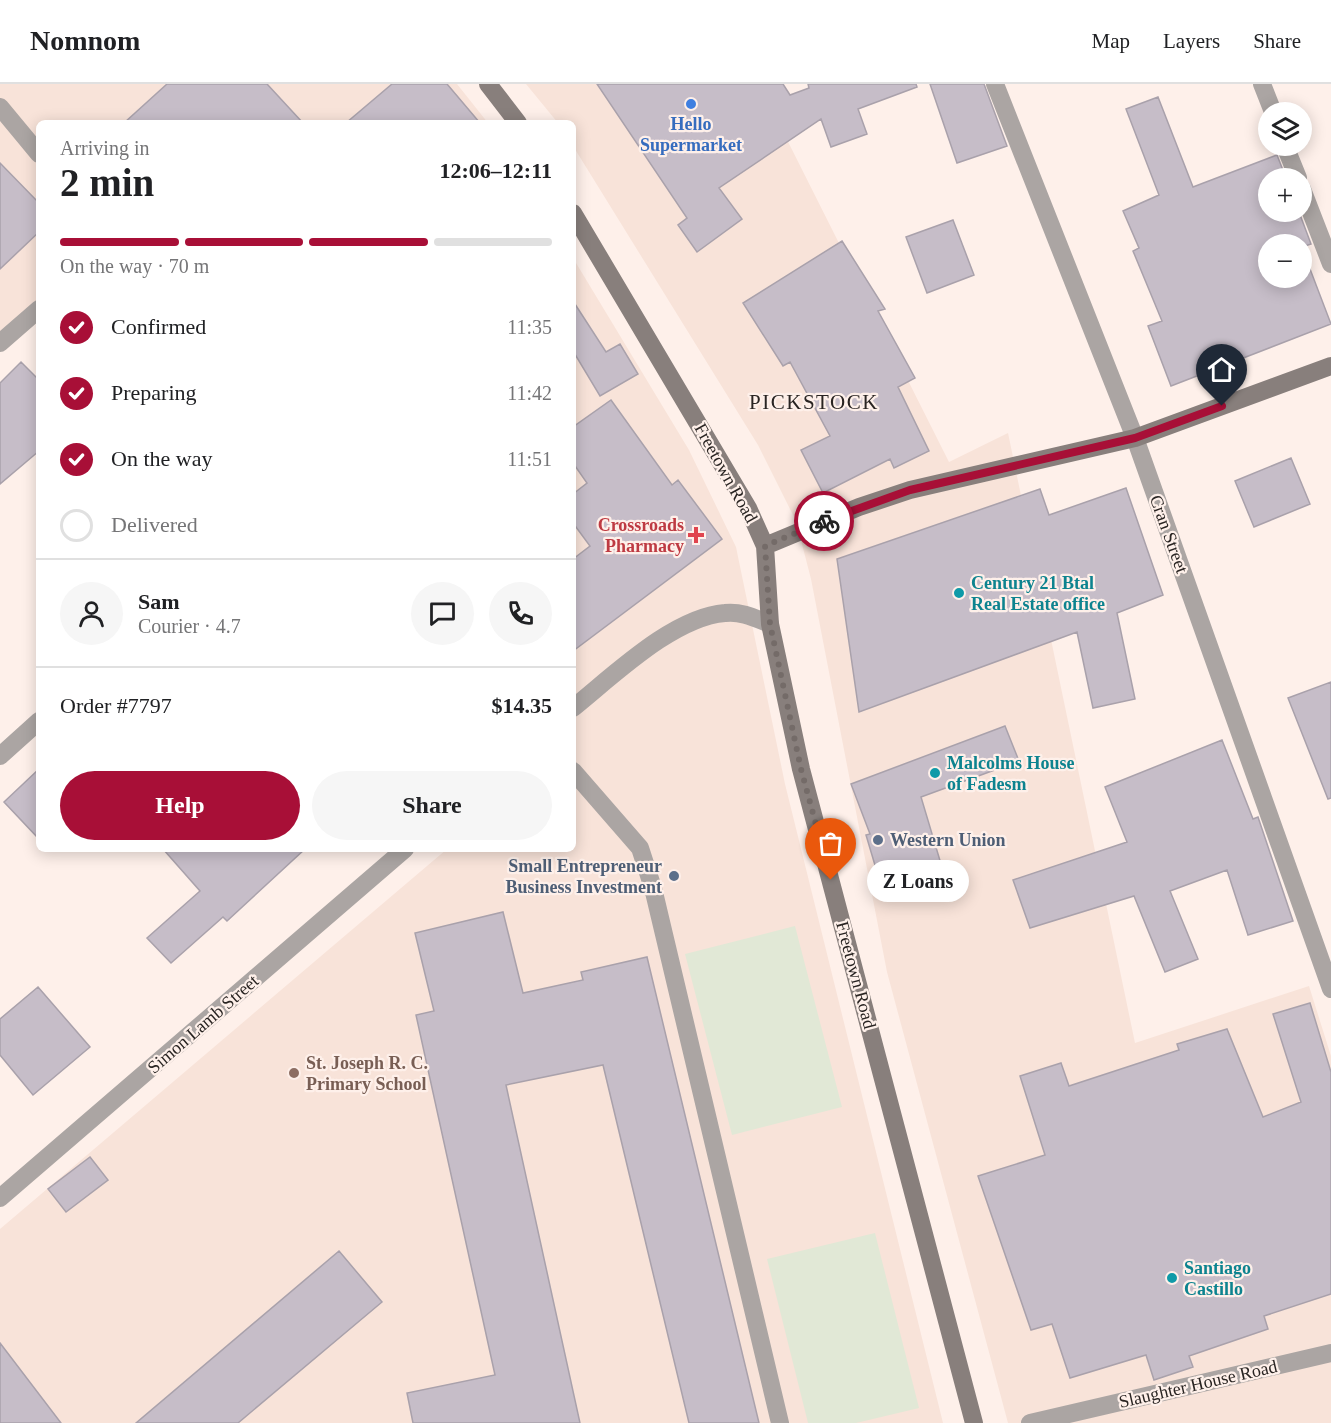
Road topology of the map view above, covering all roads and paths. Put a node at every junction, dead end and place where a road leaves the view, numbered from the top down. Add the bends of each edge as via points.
1 (488, 84) edge
2 (995, 84) edge
3 (1262, 84) edge
4 (1269, 102) edge
5 (0, 107) edge
6 (516, 120) edge
7 (36, 150) edge
8 (1312, 215) edge
9 (576, 218) edge
10 (1331, 264) edge
11 (36, 312) edge
12 (0, 343) edge
13 (1331, 366) edge
14 (1135, 438) junction
15 (765, 546) junction
16 (770, 624) junction
17 (576, 706) edge
18 (36, 724) edge
19 (0, 756) edge
20 (576, 774) edge
21 (402, 852) edge
22 (1331, 989) edge
23 (0, 1198) edge
24 (1331, 1353) edge
25 (780, 1423) edge
26 (974, 1423) edge
27 (1030, 1423) edge

1 - 6 main road
2 - 14 street, Cran Street
3 - 4 street
5 - 7 street
8 - 10 street
9 - 15 main road, Freetown Road via 748,508
11 - 12 street
13 - 14 main road
14 - 15 main road via 910,490
14 - 22 street, Cran Street
15 - 16 main road, Freetown Road
16 - 17 street via 746,614 707,617 662,639
16 - 26 main road, Freetown Road via 801,769
18 - 19 street
20 - 25 street via 640,848 653,888
21 - 23 street, Simon Lamb Street
24 - 27 street, Slaughter House Road

